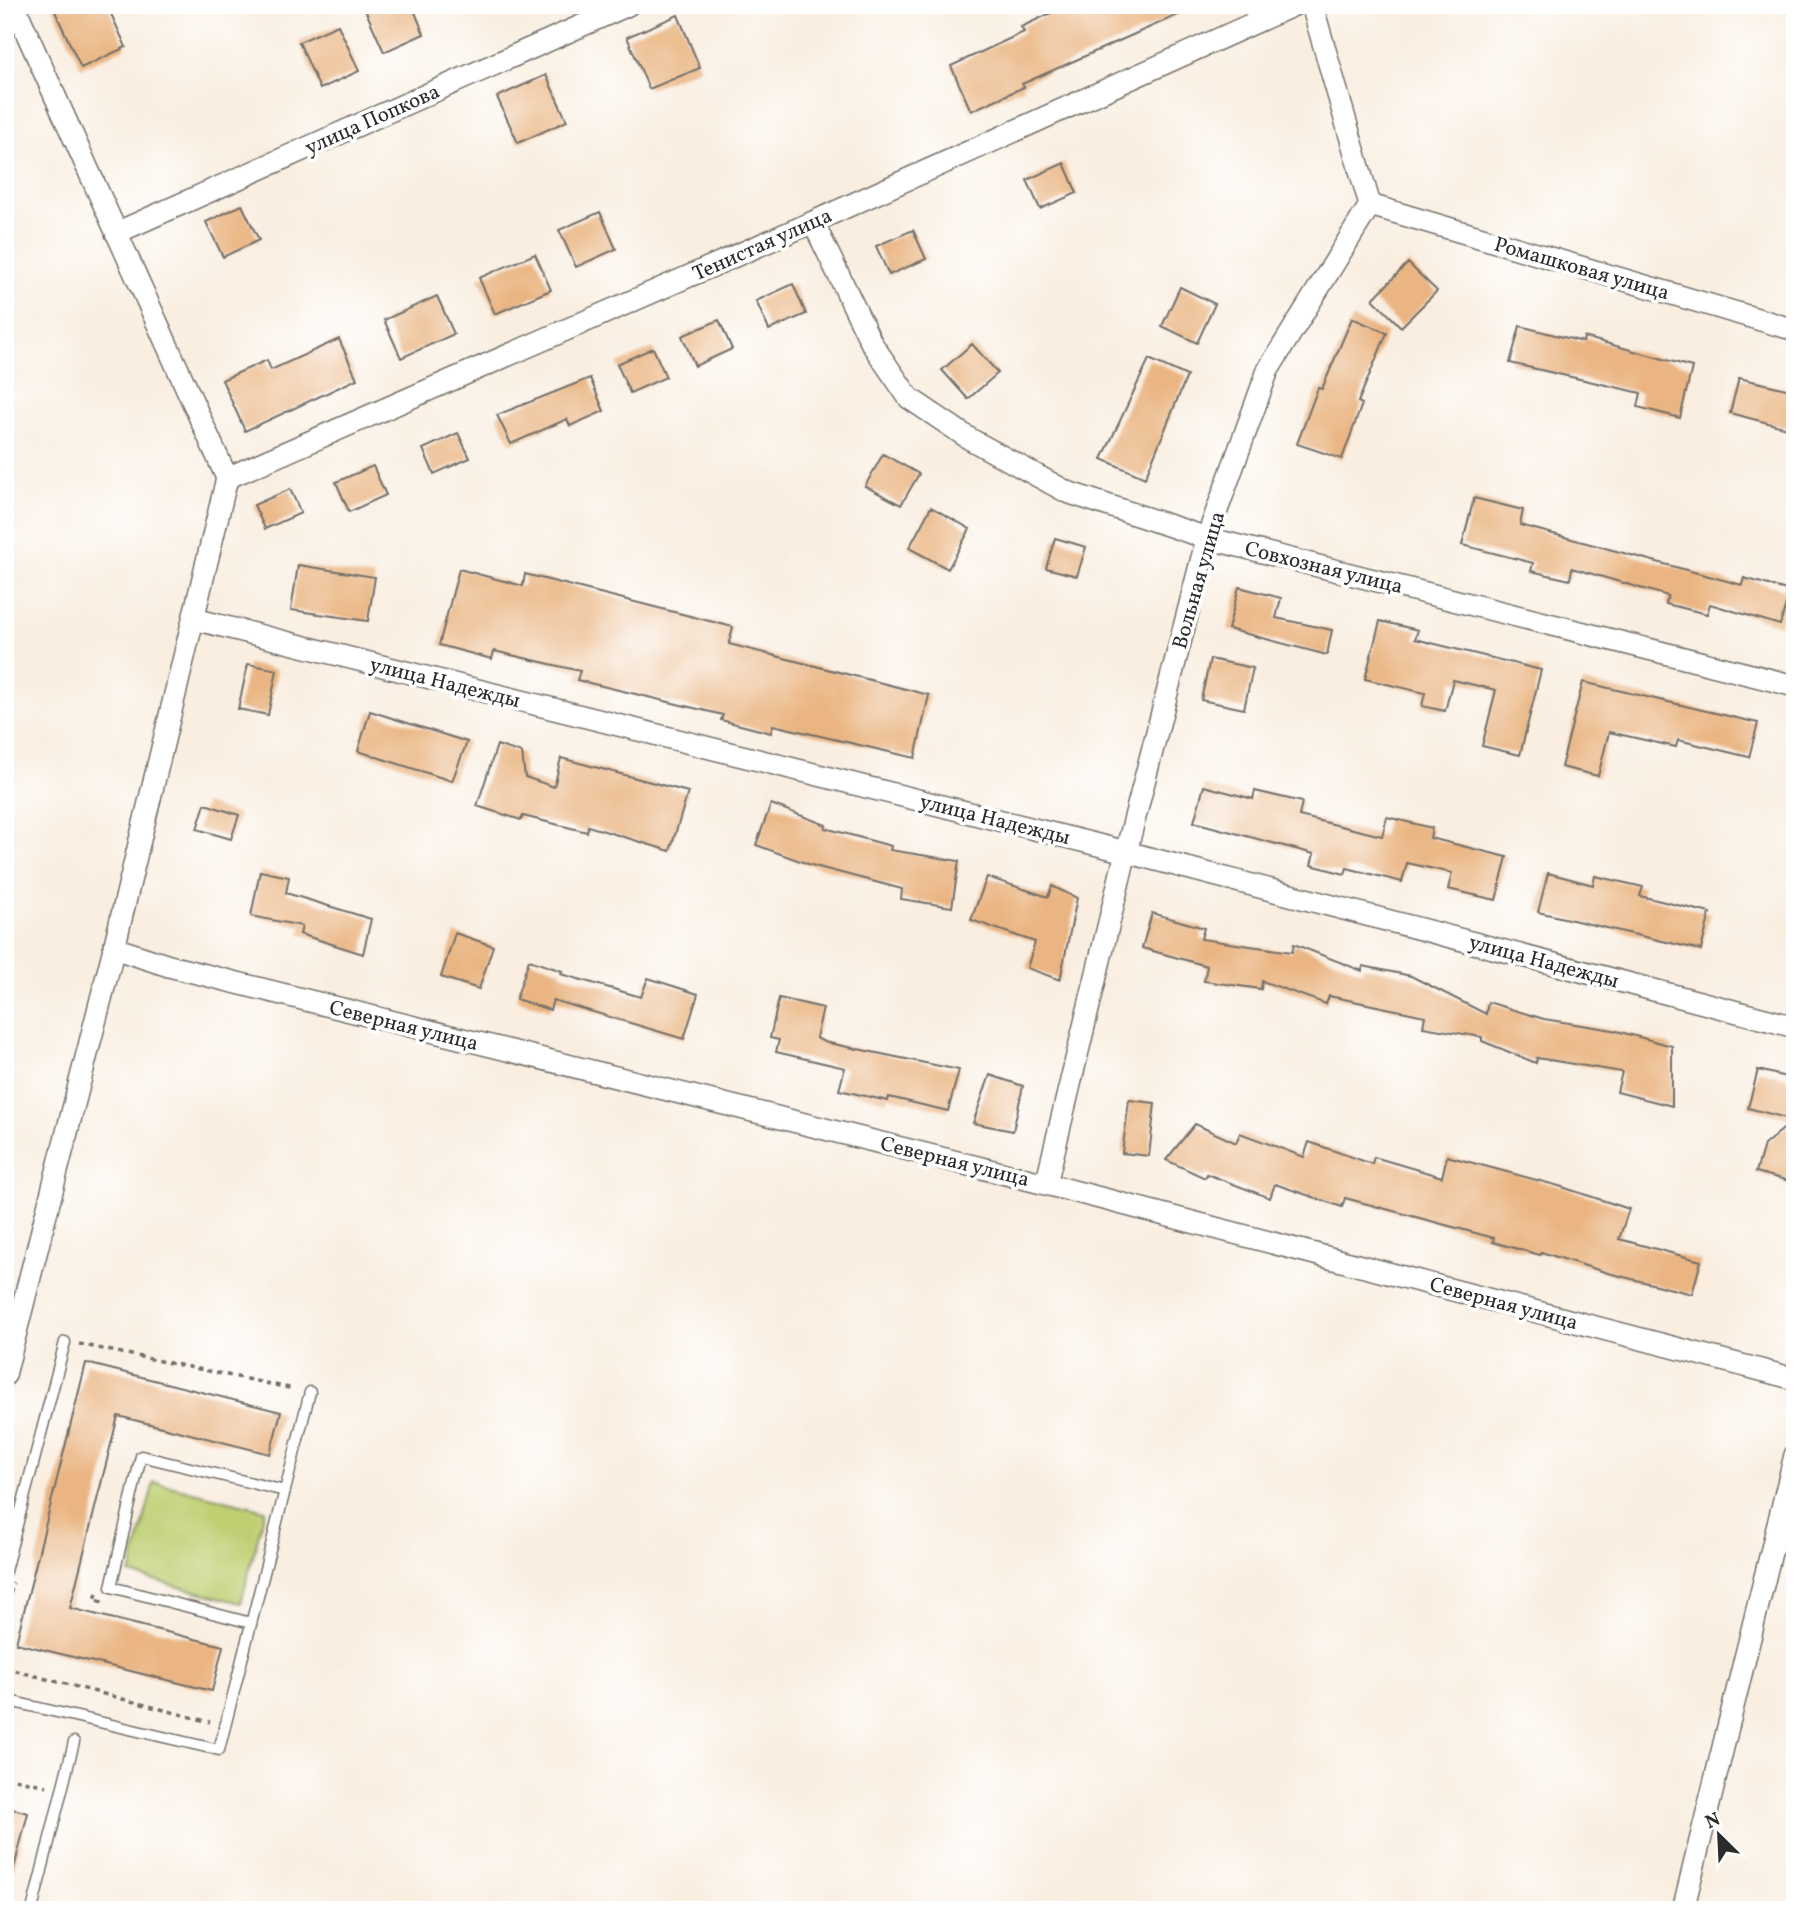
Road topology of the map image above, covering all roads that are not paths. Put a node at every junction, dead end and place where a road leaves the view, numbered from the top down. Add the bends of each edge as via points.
1 (14, 5) edge
2 (628, 5) edge
3 (1294, 5) edge
4 (1312, 5) edge
5 (1370, 205) junction
6 (813, 222) junction
7 (116, 233) junction
8 (1795, 330) edge
9 (227, 478) junction
10 (1207, 538) junction
11 (194, 619) junction
12 (1795, 686) edge
13 (1126, 852) junction
14 (114, 948) junction
15 (1795, 1027) edge
16 (1046, 1184) junction
17 (70, 1343) road end
18 (5, 1375) edge
19 (1795, 1379) edge
20 (310, 1392) dead end
21 (1795, 1455) edge
22 (285, 1491) junction
23 (10, 1572) edge
24 (251, 1623) junction
25 (5, 1700) edge
26 (74, 1742) dead end
27 (32, 1910) edge
28 (1683, 1910) edge

1 - 7 street
2 - 7 street, улица Попкова
3 - 6 street, Тенистая улица
4 - 5 street
5 - 8 street, Ромашковая улица
5 - 10 street, Вольная улица via 1268,370
6 - 9 street, Тенистая улица
6 - 10 street, Совхозная улица via 872,344 909,397 970,439 1067,492
7 - 9 street
9 - 11 street
10 - 12 street, Совхозная улица
10 - 13 street, Вольная улица
11 - 13 street, улица Надежды
11 - 14 street
13 - 15 street, улица Надежды
13 - 16 street, Вольная улица
14 - 16 street, Северная улица via 169,967
14 - 18 street
16 - 19 street, Северная улица
17 - 23 lane
20 - 22 lane
21 - 28 street
22 - 24 lane
22 - 24 lane via 141,1456 111,1587
24 - 25 lane via 219,1750
26 - 27 lane

